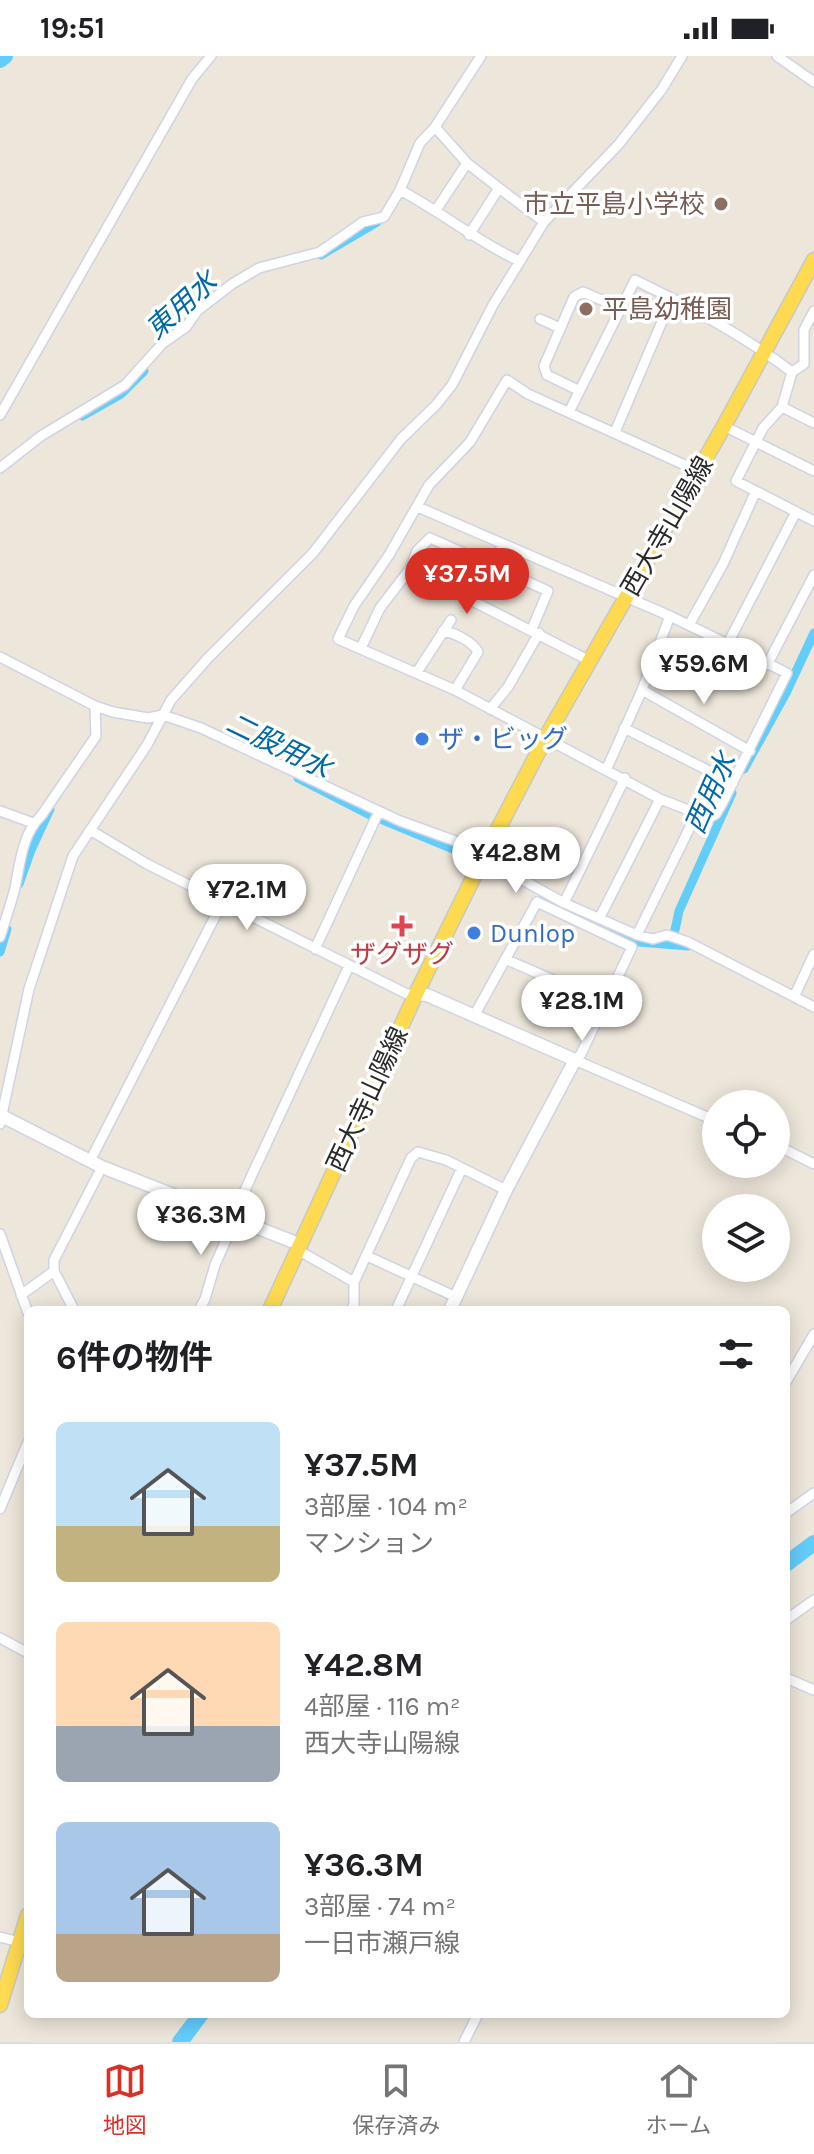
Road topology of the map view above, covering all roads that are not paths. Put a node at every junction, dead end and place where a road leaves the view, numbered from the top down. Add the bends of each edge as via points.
1 (211, 56) edge
2 (481, 56) edge
3 (682, 56) edge
4 (777, 56) edge
5 (814, 82) edge
6 (435, 127) junction
7 (467, 163) junction
8 (499, 188) junction
9 (400, 190) junction
10 (436, 210) junction
11 (544, 222) junction
12 (469, 235) junction
13 (814, 260) edge
14 (519, 261) junction
15 (672, 298) junction
16 (620, 308) junction
17 (812, 318) edge
18 (540, 319) dead end
19 (560, 328) junction
20 (763, 351) junction
21 (804, 364) junction
22 (814, 369) edge
23 (792, 372) junction
24 (578, 390) junction
25 (782, 407) junction
26 (569, 412) junction
27 (0, 415) edge
28 (814, 423) edge
29 (724, 426) junction
30 (615, 432) junction
31 (758, 442) junction
32 (0, 468) edge
33 (698, 471) junction
34 (814, 471) edge
35 (755, 493) junction
36 (418, 507) junction
37 (796, 512) junction
38 (814, 521) edge
39 (503, 544) junction
40 (495, 566) junction
41 (410, 569) junction
42 (814, 575) edge
43 (626, 597) junction
44 (475, 602) junction
45 (670, 616) junction
46 (451, 620) dead end
47 (689, 625) junction
48 (443, 631) junction
49 (536, 631) junction
50 (727, 645) junction
51 (361, 648) junction
52 (0, 657) edge
53 (590, 661) junction
54 (767, 665) junction
55 (417, 672) junction
56 (455, 690) junction
57 (642, 690) junction
58 (95, 706) junction
59 (490, 709) junction
60 (163, 715) junction
61 (624, 728) junction
62 (545, 739) junction
63 (750, 751) junction
64 (607, 768) junction
65 (625, 778) junction
66 (733, 783) junction
67 (660, 799) junction
68 (0, 811) edge
69 (379, 811) junction
70 (696, 815) junction
71 (33, 823) junction
72 (90, 830) junction
73 (483, 858) junction
74 (223, 901) junction
75 (564, 903) junction
76 (600, 917) junction
77 (637, 935) junction
78 (0, 937) edge
79 (315, 949) junction
80 (814, 954) edge
81 (505, 959) junction
82 (349, 966) junction
83 (416, 994) junction
84 (794, 997) junction
85 (606, 1003) junction
86 (814, 1007) edge
87 (474, 1016) junction
88 (575, 1060) junction
89 (702, 1115) edge
90 (1, 1119) edge
91 (790, 1152) edge
92 (96, 1164) junction
93 (814, 1164) edge
94 (462, 1168) junction
95 (506, 1190) junction
96 (233, 1219) junction
97 (0, 1234) edge
98 (298, 1247) junction
99 (367, 1256) junction
100 (4, 1259) edge
101 (54, 1271) junction
102 (411, 1277) junction
103 (354, 1282) junction
104 (21, 1295) junction
105 (456, 1297) junction
106 (25, 1306) edge
107 (72, 1306) edge
108 (201, 1306) edge
109 (272, 1306) edge
110 (353, 1306) edge
111 (398, 1306) edge
112 (452, 1306) edge
113 (814, 1334) edge
114 (790, 1375) edge
115 (24, 1452) edge
116 (814, 1493) edge
117 (0, 1509) edge
118 (790, 1510) edge
119 (814, 1600) edge
120 (790, 1617) edge
121 (0, 1638) edge
122 (24, 1651) edge
123 (790, 1680) edge
124 (814, 1690) edge
125 (0, 1937) edge
126 (24, 1943) edge
127 (0, 2005) edge
128 (476, 2018) edge
129 (464, 2042) edge

1 - 27 street via 192,79
2 - 6 street
3 - 11 street via 619,144
4 - 5 street
6 - 7 street
6 - 9 street via 420,143
7 - 8 street
7 - 10 street
8 - 11 street
8 - 12 street
9 - 10 street
9 - 32 street via 384,217 363,222 320,252 259,268 232,284 163,343 125,385
10 - 12 street
11 - 14 street
12 - 14 street
13 - 20 main road, 西大寺山陽線
14 - 60 street via 452,385 401,439 313,553 208,658
15 - 16 street via 635,280
15 - 20 street
15 - 30 street
16 - 19 street via 583,292 574,297
16 - 24 street
17 - 21 street via 804,330
18 - 19 street
19 - 24 street via 544,366 547,375
20 - 23 street
20 - 29 main road, 西大寺山陽線
21 - 22 street
21 - 23 street
23 - 25 street
24 - 26 street
25 - 28 street
25 - 31 street
26 - 30 street
26 - 36 street via 507,380 470,442 429,485
29 - 31 street
29 - 33 main road, 西大寺山陽線
30 - 33 street
31 - 34 street
31 - 35 street via 736,481
33 - 43 main road, 西大寺山陽線
35 - 37 street
35 - 47 street
36 - 39 street
36 - 51 street via 338,639
37 - 38 street
37 - 50 street
39 - 40 street
39 - 43 street
40 - 41 street via 430,538
40 - 44 street
40 - 49 street via 548,591
41 - 44 street
41 - 51 street via 380,608
42 - 54 street
43 - 45 street
43 - 53 main road, 西大寺山陽線
44 - 49 street
45 - 47 street
45 - 57 street
46 - 48 street
47 - 50 street
48 - 55 street
48 - 56 street via 478,652
49 - 53 street
49 - 59 street via 508,687
50 - 54 street
51 - 55 street
52 - 58 street
53 - 62 main road, 西大寺山陽線
54 - 63 street via 787,673
55 - 56 street
56 - 59 street
57 - 61 street
57 - 63 street
58 - 60 street via 133,717
58 - 71 street via 96,736
59 - 62 street
60 - 69 street
60 - 72 street
61 - 64 street
61 - 66 street
62 - 64 street
62 - 73 main road, 西大寺山陽線
63 - 66 street
64 - 65 street
65 - 67 street
65 - 75 street
66 - 70 street via 716,814
67 - 70 street
67 - 76 street
68 - 71 street
69 - 73 street via 472,847
69 - 79 street
70 - 77 street
71 - 78 street
72 - 74 street
72 - 90 street via 73,856 29,989
73 - 75 street
73 - 83 main road, 西大寺山陽線
74 - 79 street
74 - 92 street
75 - 76 street
76 - 77 street
77 - 84 street via 667,935 688,942
79 - 82 street
80 - 84 street
81 - 85 street
81 - 85 street via 537,902 632,947
81 - 87 street
82 - 83 street
82 - 96 street
83 - 87 street
83 - 98 main road, 西大寺山陽線
84 - 86 street
85 - 88 street
87 - 88 street
88 - 89 street
88 - 95 street
90 - 92 street
91 - 93 street
92 - 96 street
92 - 101 street via 54,1260
94 - 95 street
94 - 99 street via 418,1152 411,1158
94 - 102 street
95 - 105 street
96 - 98 street
96 - 108 street
97 - 100 street
98 - 103 street
98 - 109 main road, 西大寺山陽線
99 - 102 street
99 - 103 street
100 - 104 street
101 - 104 street
101 - 107 street
102 - 105 street
102 - 111 street
103 - 110 street
104 - 106 street
105 - 112 street
113 - 114 street
115 - 117 street
116 - 118 street
119 - 120 street
121 - 122 street
123 - 124 street
125 - 126 street
126 - 127 main road
128 - 129 street

